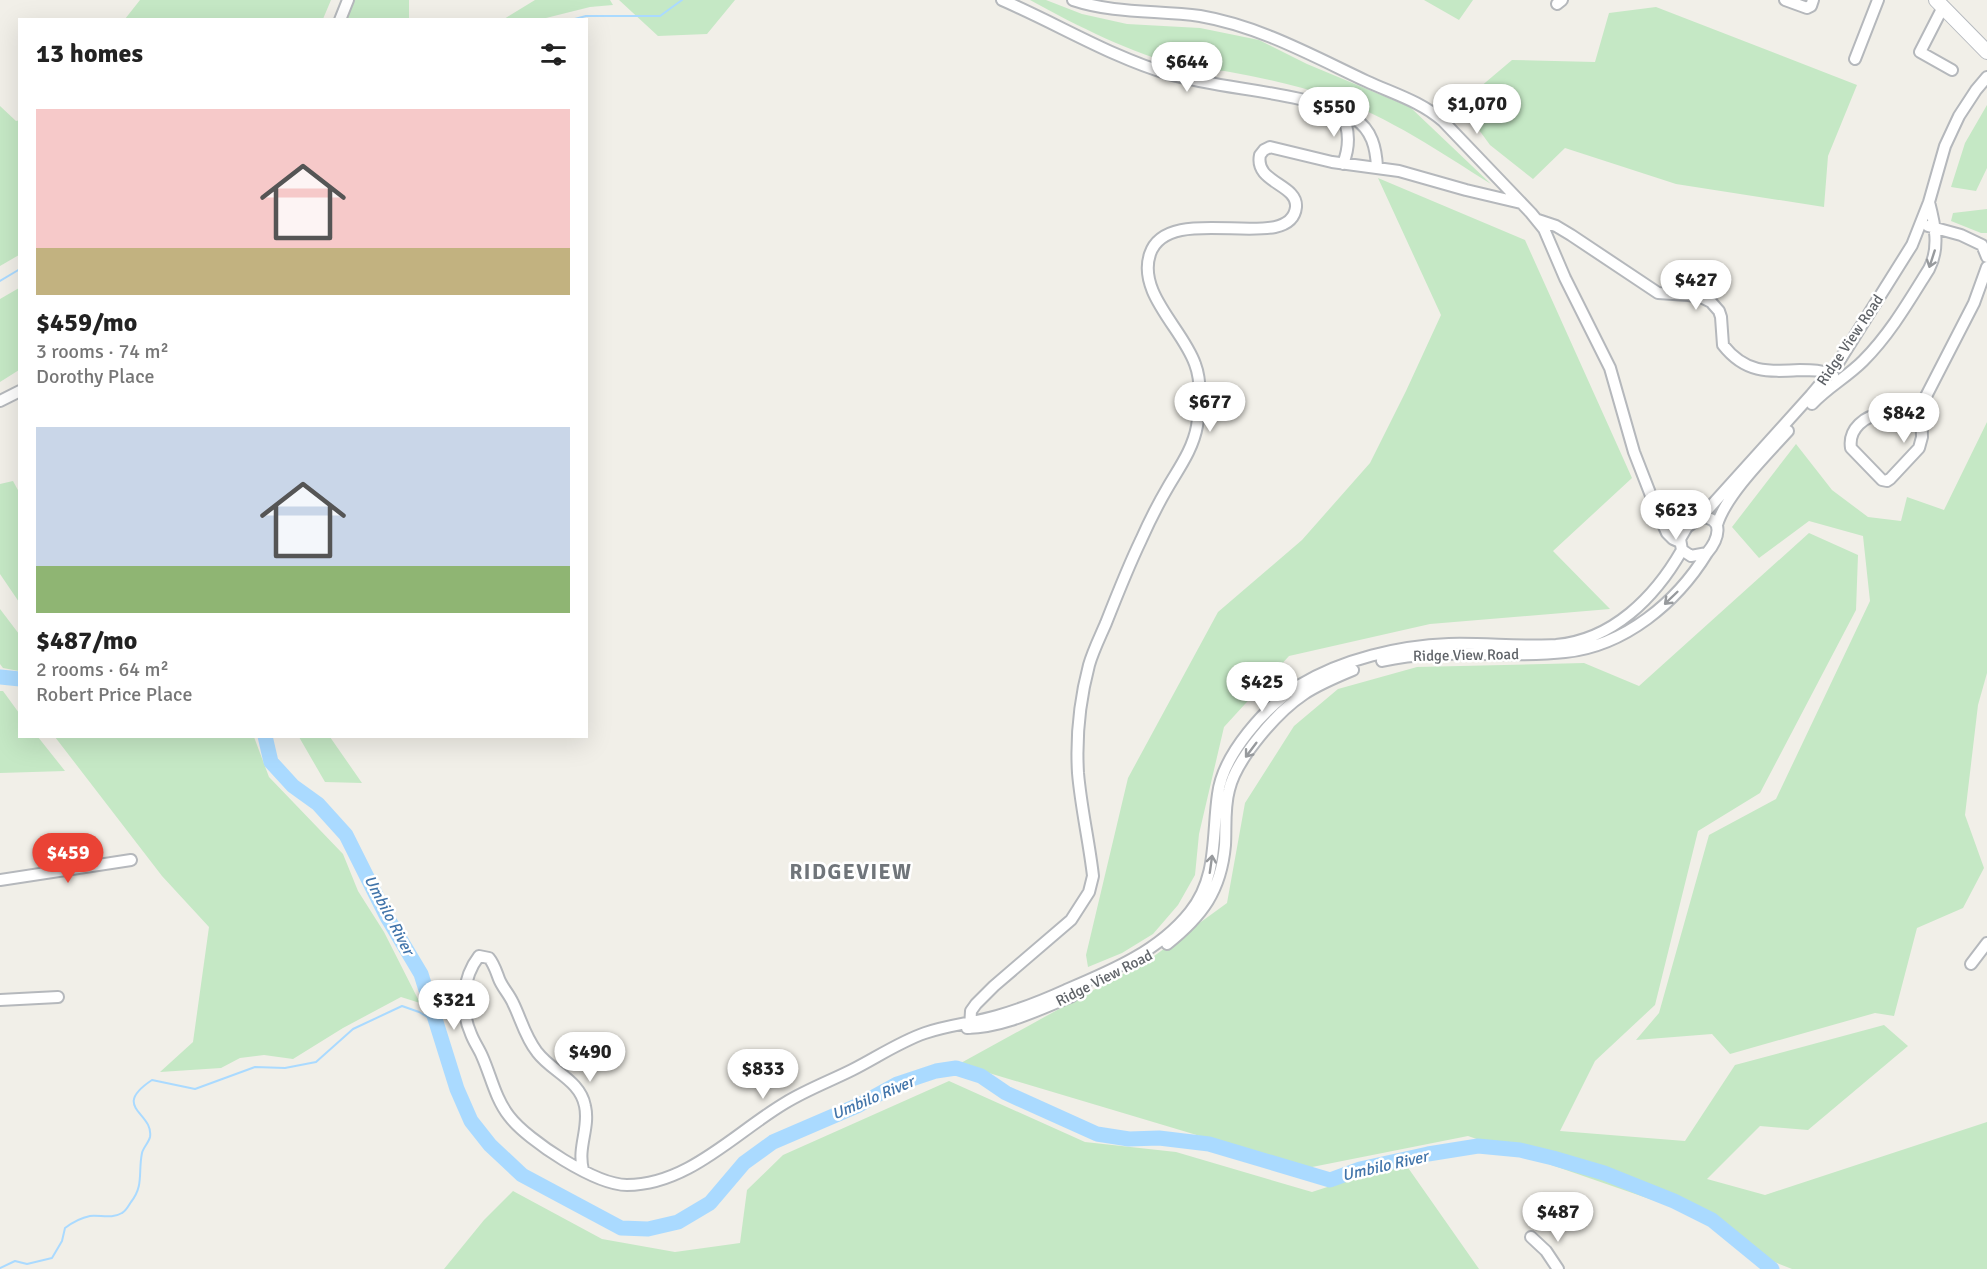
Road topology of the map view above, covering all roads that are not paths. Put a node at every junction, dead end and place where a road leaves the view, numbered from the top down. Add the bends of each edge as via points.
1 (348, 0) edge
2 (1002, 0) edge
3 (1073, 0) edge
4 (1785, 0) edge
5 (1814, 0) edge
6 (1878, 0) edge
7 (1940, 4) edge
8 (341, 18) edge
9 (1987, 52) edge
10 (1856, 59) dead end
11 (1952, 70) dead end
12 (1987, 77) edge
13 (1340, 111) junction
14 (1343, 164) junction
15 (1377, 167) junction
16 (1929, 202) junction
17 (1521, 203) junction
18 (1538, 220) junction
19 (1919, 224) junction
20 (1935, 227) junction
21 (1985, 244) edge
22 (1987, 257) edge
23 (1987, 267) edge
24 (1829, 373) junction
25 (1840, 380) junction
26 (18, 392) edge
27 (0, 401) edge
28 (1921, 406) junction
29 (1697, 519) junction
30 (1662, 522) junction
31 (1717, 525) junction
32 (1681, 546) junction
33 (1707, 553) junction
34 (1499, 649) junction
35 (131, 860) dead end
36 (0, 880) edge
37 (1987, 943) edge
38 (1971, 964) dead end
39 (58, 997) dead end
40 (0, 1000) edge
41 (970, 1025) junction
42 (583, 1170) junction
43 (1531, 1237) dead end
44 (1558, 1269) edge

1 - 8 street
2 - 13 street via 1167,73 1272,92
3 - 17 street via 1122,11 1198,16 1249,27 1411,99 1443,121
4 - 5 street via 1807,8
6 - 10 street
7 - 9 street
7 - 11 street via 1920,52
12 - 16 street, Ridge View Road via 1959,116 1945,146
13 - 14 street via 1349,141
13 - 15 street via 1358,120 1372,138
14 - 15 street
14 - 41 street via 1270,147 1259,160 1264,173 1296,200 1288,221 1264,229 1174,231 1156,241 1147,271 1153,293 1186,342 1196,366 1199,409 1192,442 1142,537 1089,663 1080,718 1078,770 1093,876 1082,906 1071,920 976,1004
15 - 17 street
16 - 19 street, Ridge View Road
16 - 20 street, Ridge View Road
17 - 18 street
18 - 24 street via 1571,235 1658,293 1688,295 1711,302 1722,317 1722,345 1752,368
18 - 30 street via 1610,368 1634,452
19 - 20 street
19 - 24 street, Ridge View Road via 1905,257
20 - 21 street
20 -> 25 street, Ridge View Road via 1935,253 1929,269 1883,339
21 - 22 street
23 - 28 street via 1974,303
24 - 25 street
24 - 29 street, Ridge View Road
25 - 31 street, Ridge View Road via 1807,409 1732,496
26 - 27 street
28 - 28 street via 1919,447 1890,479 1882,480 1851,448 1855,428 1883,414 1907,417
29 - 30 street via 1677,527
29 - 31 street via 1712,519
29 - 32 street, Ridge View Road via 1682,534
30 - 32 street
31 - 33 street, Ridge View Road via 1716,540
32 - 33 street via 1691,556
32 - 34 street, Ridge View Road via 1673,567 1654,591 1608,630 1555,645
33 -> 34 street, Ridge View Road via 1691,577 1661,607 1614,638 1567,652
34 - 41 street, Ridge View Road via 1449,644 1409,647 1330,671 1282,698 1244,739 1222,774 1210,875 1188,915 1163,939 1116,968 1041,1001
35 - 36 street
37 - 38 street
39 - 40 street
41 - 42 street, Ridge View Road via 910,1039 787,1101 672,1176 625,1185 606,1182
42 - 42 street, Ridge View Road via 580,1153 586,1116 580,1093 543,1061 493,963 479,956 467,976 465,1018 498,1099 530,1136
43 - 44 street

